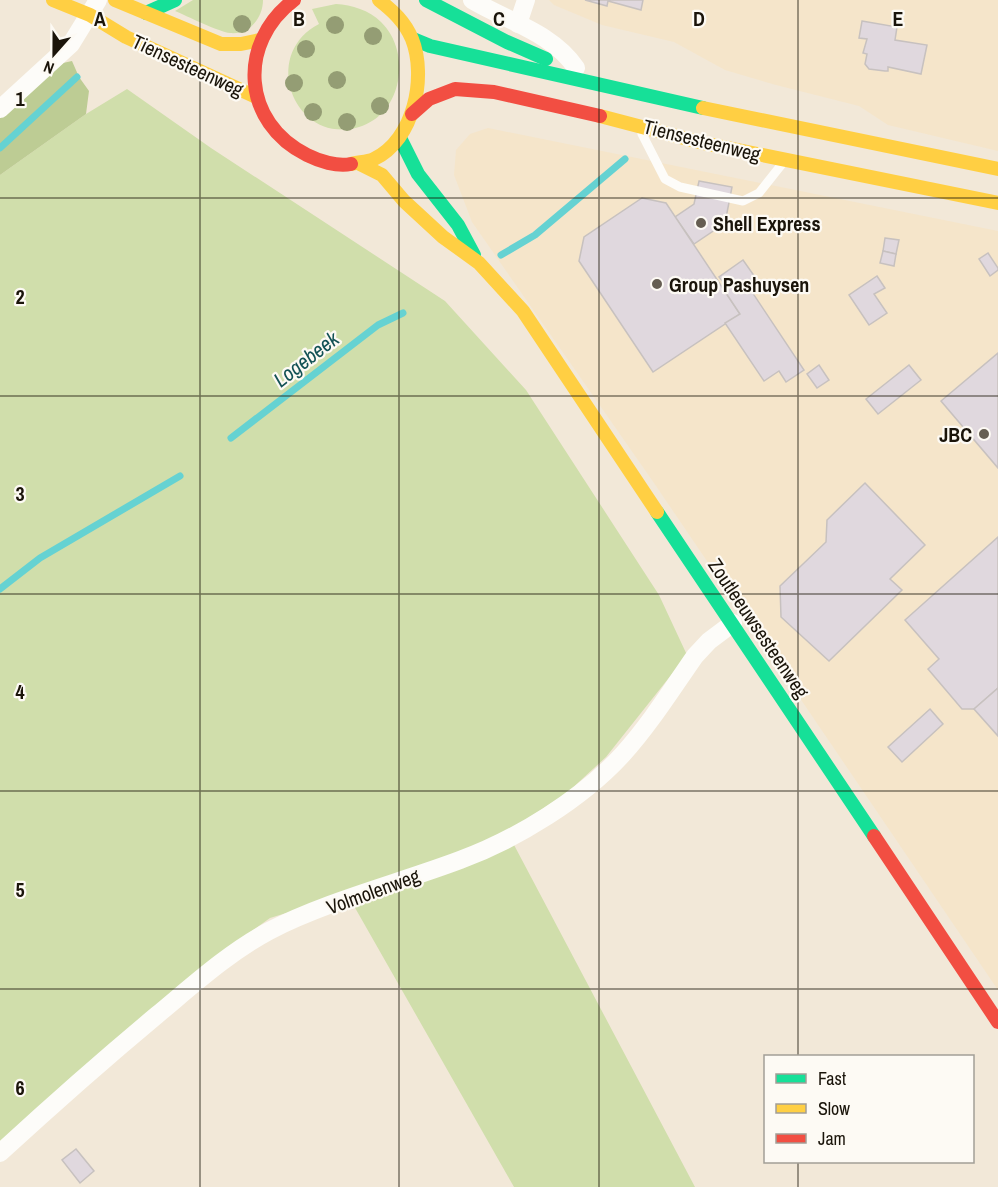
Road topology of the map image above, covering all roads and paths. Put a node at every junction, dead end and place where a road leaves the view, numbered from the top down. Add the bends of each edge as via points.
1 (52, 0) edge
2 (115, 0) edge
3 (175, 0) edge
4 (379, 0) edge
5 (426, 0) edge
6 (472, 0) edge
7 (526, 0) edge
8 (286, 2) edge
9 (94, 7) edge
10 (146, 13) junction
11 (518, 24) junction
12 (413, 39) junction
13 (260, 40) junction
14 (576, 68) junction
15 (613, 86) junction
16 (256, 97) junction
17 (0, 109) edge
18 (412, 114) junction
19 (637, 124) junction
20 (400, 138) junction
21 (785, 159) junction
22 (360, 164) junction
23 (998, 169) edge
24 (998, 203) edge
25 (479, 263) junction
26 (733, 623) junction
27 (998, 1022) edge
28 (0, 1153) edge

1 - 9 main road, Tiensesteenweg
2 - 10 main road, Tiensesteenweg
3 - 10 main road
4 - 12 main road via 397,14
5 - 14 main road via 507,42
6 - 11 street
7 - 11 street
8 - 13 main road
9 - 16 main road, Tiensesteenweg via 126,37
9 - 17 street via 71,44
10 - 13 main road, Tiensesteenweg via 221,44
11 - 14 street via 546,38
12 - 15 main road, Tiensesteenweg
12 - 18 main road via 417,85
13 - 16 main road via 253,84
14 - 15 main road
15 - 23 main road, Tiensesteenweg via 741,117
16 - 22 main road via 278,138 302,155 331,163
18 - 19 main road, Tiensesteenweg via 429,99 455,89 494,93
18 - 20 main road
19 - 21 main road, Tiensesteenweg
19 - 21 lane via 665,178 680,187 743,201 759,193
20 - 22 main road
20 - 25 main road, Zoutleeuwsesteenweg via 419,178 458,225
21 - 24 main road, Tiensesteenweg
22 - 25 main road, Zoutleeuwsesteenweg via 382,175 443,237
25 - 26 main road, Zoutleeuwsesteenweg via 523,311
26 - 27 main road, Zoutleeuwsesteenweg
26 - 28 street, Volmolenweg via 695,656 622,755 558,809 463,859 268,932 208,972

